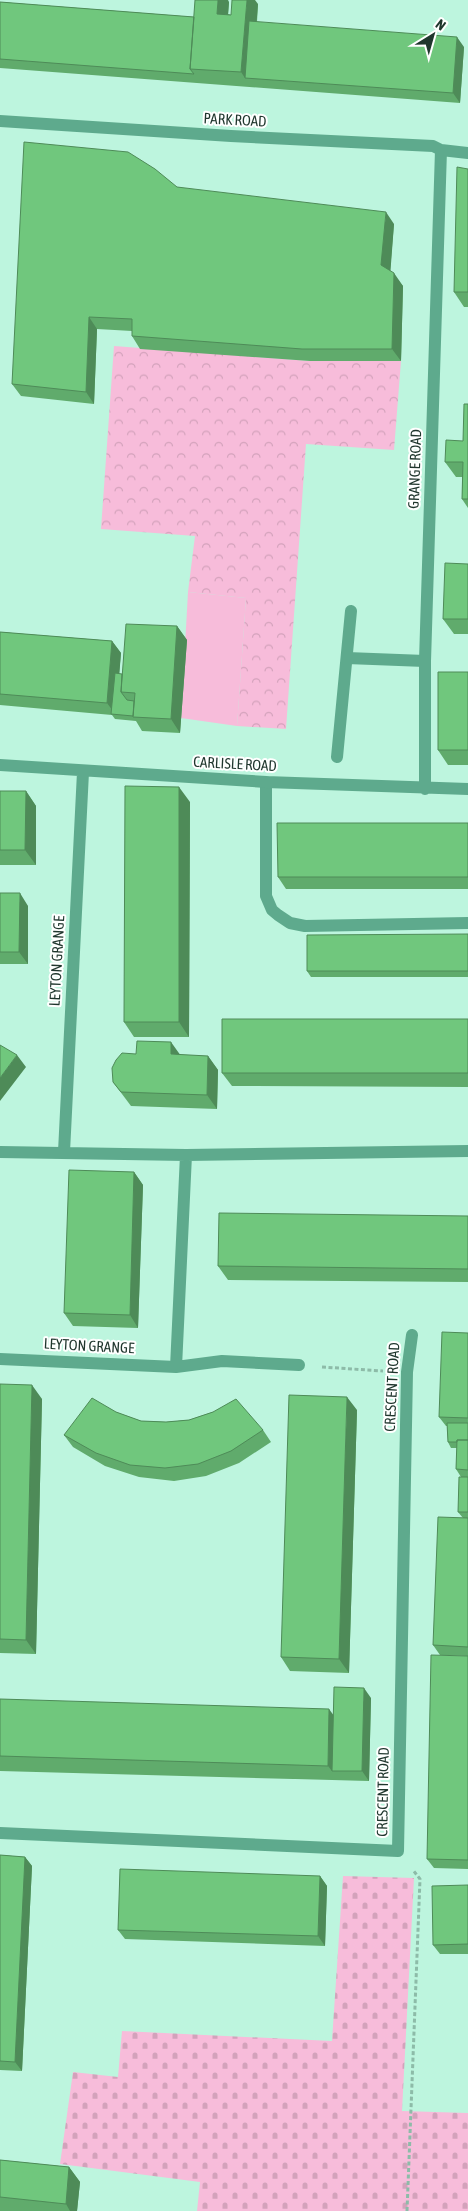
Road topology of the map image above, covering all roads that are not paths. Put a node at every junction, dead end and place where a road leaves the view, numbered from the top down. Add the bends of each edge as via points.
1 (0, 121) edge
2 (441, 150) junction
3 (468, 152) edge
4 (351, 611) dead end
5 (347, 658) junction
6 (425, 661) junction
7 (337, 756) dead end
8 (0, 765) edge
9 (83, 772) junction
10 (266, 782) junction
11 (425, 788) junction
12 (468, 789) edge
13 (468, 923) edge
14 (468, 1151) edge
15 (0, 1152) edge
16 (64, 1152) junction
17 (186, 1154) junction
18 (412, 1335) dead end
19 (0, 1358) edge
20 (299, 1365) road end
21 (176, 1367) junction
22 (0, 1833) edge

1 - 2 street, PARK ROAD via 432,146
2 - 3 street, PARK ROAD
2 - 6 street, GRANGE ROAD
4 - 5 street
5 - 6 street
5 - 7 street
6 - 11 street, GRANGE ROAD
8 - 9 street, CARLISLE ROAD
9 - 10 street, CARLISLE ROAD
9 - 16 street, LEYTON GRANGE
10 - 11 street, CARLISLE ROAD
10 - 13 street via 265,888 272,910 284,920 297,926
11 - 12 street, CARLISLE ROAD
14 - 17 street
15 - 16 street
16 - 17 street
17 - 21 street
18 - 22 street, CRESCENT ROAD via 407,1372 398,1851
19 - 21 street, LEYTON GRANGE
20 - 21 street, LEYTON GRANGE via 222,1360

